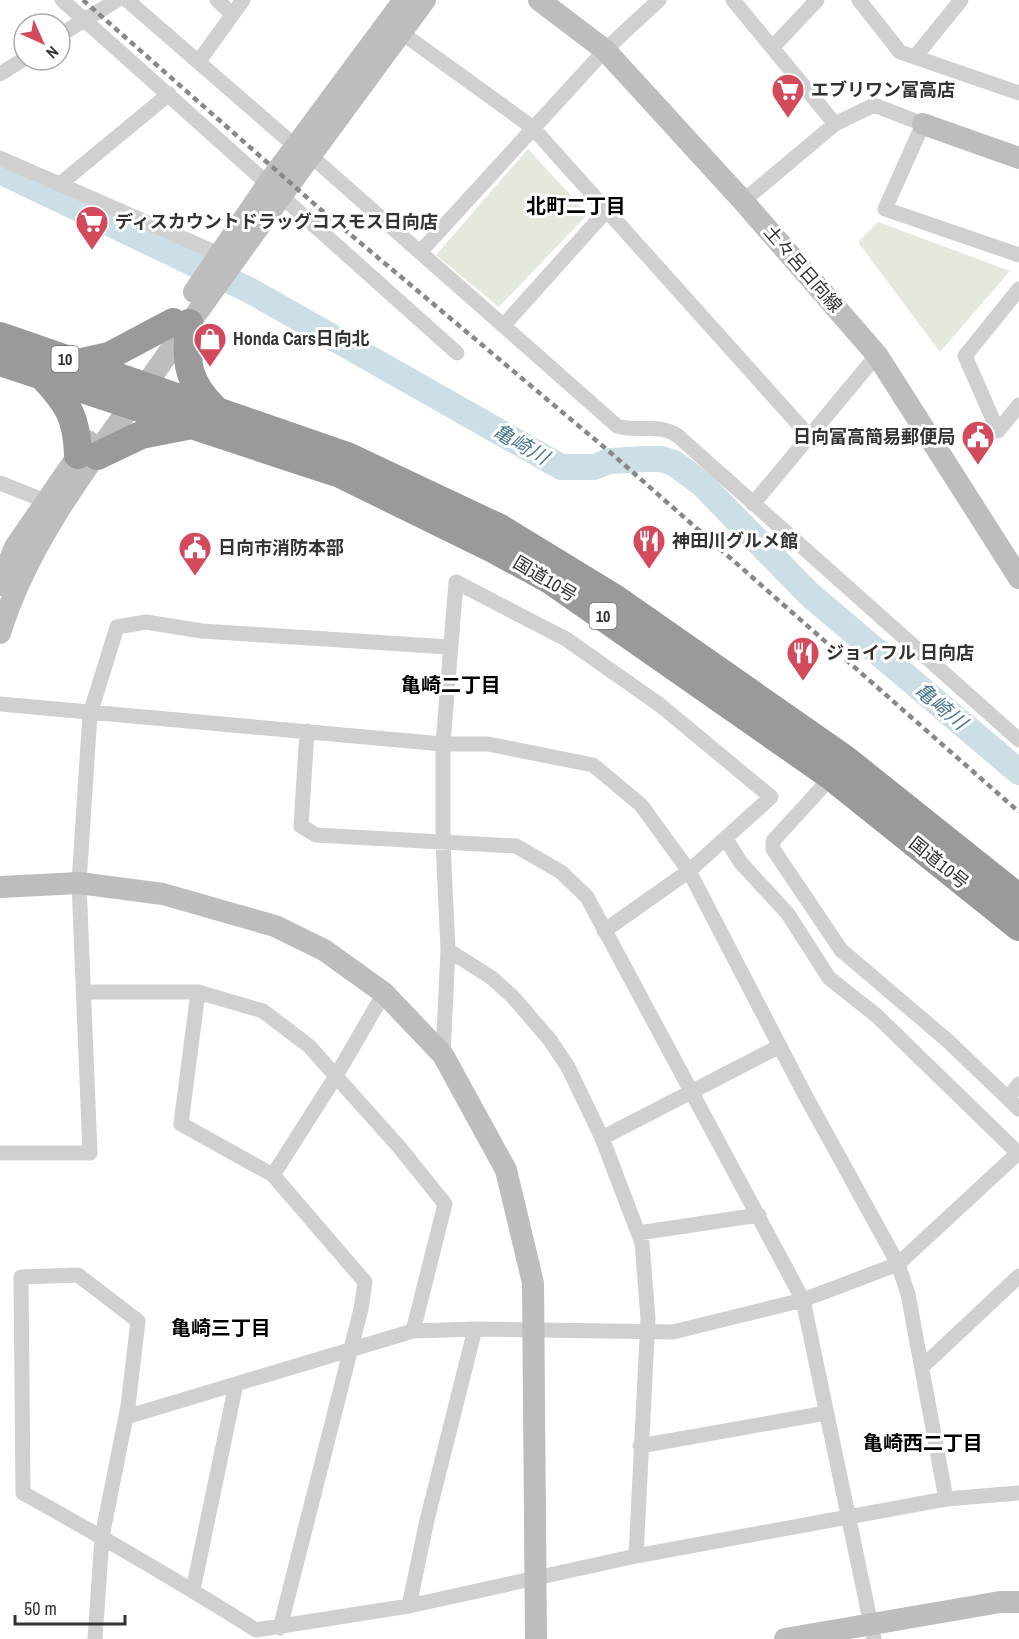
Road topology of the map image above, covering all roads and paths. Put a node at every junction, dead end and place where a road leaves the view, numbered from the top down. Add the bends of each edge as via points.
1 (62, 0) edge
2 (117, 0) edge
3 (127, 0) edge
4 (218, 0) edge
5 (243, 0) edge
6 (404, 0) edge
7 (425, 0) edge
8 (539, 0) edge
9 (659, 0) edge
10 (734, 0) edge
11 (817, 0) edge
12 (859, 0) edge
13 (961, 0) edge
14 (232, 14) junction
15 (85, 20) junction
16 (394, 27) junction
17 (72, 28) edge
18 (773, 47) junction
19 (605, 50) junction
20 (915, 57) junction
21 (199, 62) junction
22 (1019, 93) edge
23 (169, 94) junction
24 (835, 124) junction
25 (923, 124) junction
26 (532, 127) junction
27 (303, 151) junction
28 (0, 158) edge
29 (1019, 158) edge
30 (60, 184) junction
31 (275, 188) junction
32 (743, 201) junction
33 (607, 210) junction
34 (421, 251) junction
35 (1019, 255) edge
36 (226, 257) junction
37 (1019, 289) edge
38 (181, 323) junction
39 (504, 325) junction
40 (0, 336) edge
41 (457, 353) dead end
42 (877, 355) junction
43 (0, 362) edge
44 (78, 363) junction
45 (43, 377) junction
46 (131, 394) junction
47 (1019, 405) edge
48 (216, 410) junction
49 (192, 426) junction
50 (809, 436) junction
51 (87, 456) junction
52 (0, 483) edge
53 (54, 504) junction
54 (753, 504) junction
55 (1019, 578) edge
56 (0, 585) edge
57 (0, 633) edge
58 (449, 647) junction
59 (0, 704) edge
60 (90, 714) junction
61 (308, 731) junction
62 (1019, 740) edge
63 (443, 744) junction
64 (838, 768) junction
65 (726, 839) junction
66 (442, 842) junction
67 (689, 871) junction
68 (79, 883) junction
69 (0, 887) edge
70 (1019, 898) edge
71 (1019, 927) edge
72 (604, 931) junction
73 (448, 950) junction
74 (85, 992) junction
75 (198, 992) junction
76 (384, 993) junction
77 (780, 1046) junction
78 (442, 1055) junction
79 (336, 1076) junction
80 (1019, 1084) edge
81 (693, 1091) junction
82 (1014, 1103) edge
83 (602, 1138) junction
84 (0, 1153) edge
85 (1018, 1154) edge
86 (273, 1175) junction
87 (759, 1215) junction
88 (638, 1233) junction
89 (898, 1264) junction
90 (1019, 1276) edge
91 (803, 1300) junction
92 (475, 1329) junction
93 (413, 1331) junction
94 (646, 1331) junction
95 (534, 1332) junction
96 (350, 1350) junction
97 (922, 1367) junction
98 (236, 1384) junction
99 (826, 1413) junction
100 (126, 1417) junction
101 (640, 1446) junction
102 (1019, 1493) edge
103 (945, 1498) junction
104 (851, 1518) junction
105 (102, 1537) junction
106 (636, 1556) junction
107 (536, 1578) junction
108 (193, 1590) junction
109 (1019, 1602) edge
110 (409, 1606) junction
111 (280, 1628) junction
112 (872, 1631) edge
113 (95, 1639) edge
114 (536, 1639) edge
115 (785, 1639) edge

1 - 15 street
2 - 15 street
3 - 21 street
4 - 14 street
5 - 14 street
6 - 16 street
7 - 16 street
8 - 19 street, 土々呂日向線
9 - 19 street
10 - 18 street
11 - 18 street
12 - 20 street via 900,52
13 - 20 street
14 - 21 street
15 - 17 street
15 - 23 street
16 - 26 street
16 - 27 street
18 - 24 street
19 - 26 street
19 - 32 street, 土々呂日向線
20 - 22 street
21 - 27 street
23 - 30 street
23 - 31 street
24 - 25 street via 874,105
24 - 32 street
25 - 29 street
25 - 35 street via 885,209
26 - 33 street
26 - 34 street
27 - 31 street
27 - 34 street
28 - 30 street
30 - 36 street
31 - 36 street
31 - 41 street
32 - 42 street, 土々呂日向線
33 - 39 street
33 - 50 street
34 - 39 street
36 - 38 street
37 - 47 street via 965,356 998,431
38 - 44 highway via 109,357
38 - 46 street
38 - 48 highway via 190,376 199,393
39 - 54 street via 617,426 627,430 669,430
40 - 44 highway, 国道10号 / 10
42 - 50 street
42 - 55 street, 土々呂日向線
43 - 45 highway, 国道10号 / 10
44 - 46 highway, 国道10号 / 10
45 - 46 highway, 国道10号 / 10
45 - 51 highway via 73,416
46 - 48 highway, 国道10号 / 10
46 - 49 highway, 国道10号 / 10
46 - 51 street
48 - 64 highway, 国道10号 / 10 via 347,456 500,528 616,599
49 - 51 highway via 141,435
49 - 64 highway, 国道10号 / 10 via 340,474 521,564
50 - 54 street
51 - 53 street
52 - 53 street
53 - 56 street via 15,547
53 - 57 street
54 - 62 street
58 - 60 street via 202,632 146,622 117,627
58 - 63 street
58 - 65 street via 456,582 566,639 660,705 771,797
59 - 60 street
60 - 61 street
60 - 68 street
61 - 63 street
61 - 66 street via 301,826 316,835
63 - 66 street
63 - 67 street via 488,744 593,765 641,805
64 - 70 highway, 国道10号 / 10
64 - 71 highway, 国道10号 / 10
64 - 82 street via 773,841 772,849 841,950
65 - 67 street
65 - 85 street via 741,863 788,914 830,978 877,1016
66 - 72 street via 516,846 538,857 587,897
66 - 73 street
67 - 72 street
67 - 77 street
68 - 69 street
68 - 74 street
68 - 76 street via 163,894 275,926 324,950
72 - 81 street
73 - 78 street
73 - 83 street via 492,978 533,1019 568,1067
74 - 75 street
74 - 84 street via 90,1153
75 - 79 street via 263,1011 309,1046
75 - 86 street via 181,1124
76 - 78 street
76 - 79 street
77 - 81 street
77 - 89 street
78 - 95 street via 506,1170 533,1283
79 - 86 street
79 - 93 street via 445,1204
80 - 82 street
81 - 83 street
81 - 87 street
83 - 88 street
85 - 89 street
86 - 96 street via 365,1282 362,1310
87 - 88 street
87 - 91 street
88 - 94 street via 643,1254
89 - 91 street
89 - 97 street
90 - 97 street
91 - 94 street via 707,1326 673,1332
91 - 99 street
92 - 93 street
92 - 95 street
92 - 110 street
93 - 96 street
94 - 95 street
94 - 101 street
95 - 107 street
96 - 98 street
96 - 111 street
97 - 103 street
98 - 100 street
98 - 108 street
99 - 101 street
99 - 104 street
100 - 105 street
100 - 105 street via 138,1321 78,1275 21,1277 23,1494
101 - 106 street
102 - 103 street
103 - 104 street
104 - 106 street
104 - 112 street
105 - 108 street
105 - 113 street
106 - 107 street
107 - 110 street
107 - 114 street
108 - 111 street via 256,1630
109 - 112 street via 1000,1602
110 - 111 street
112 - 115 street

